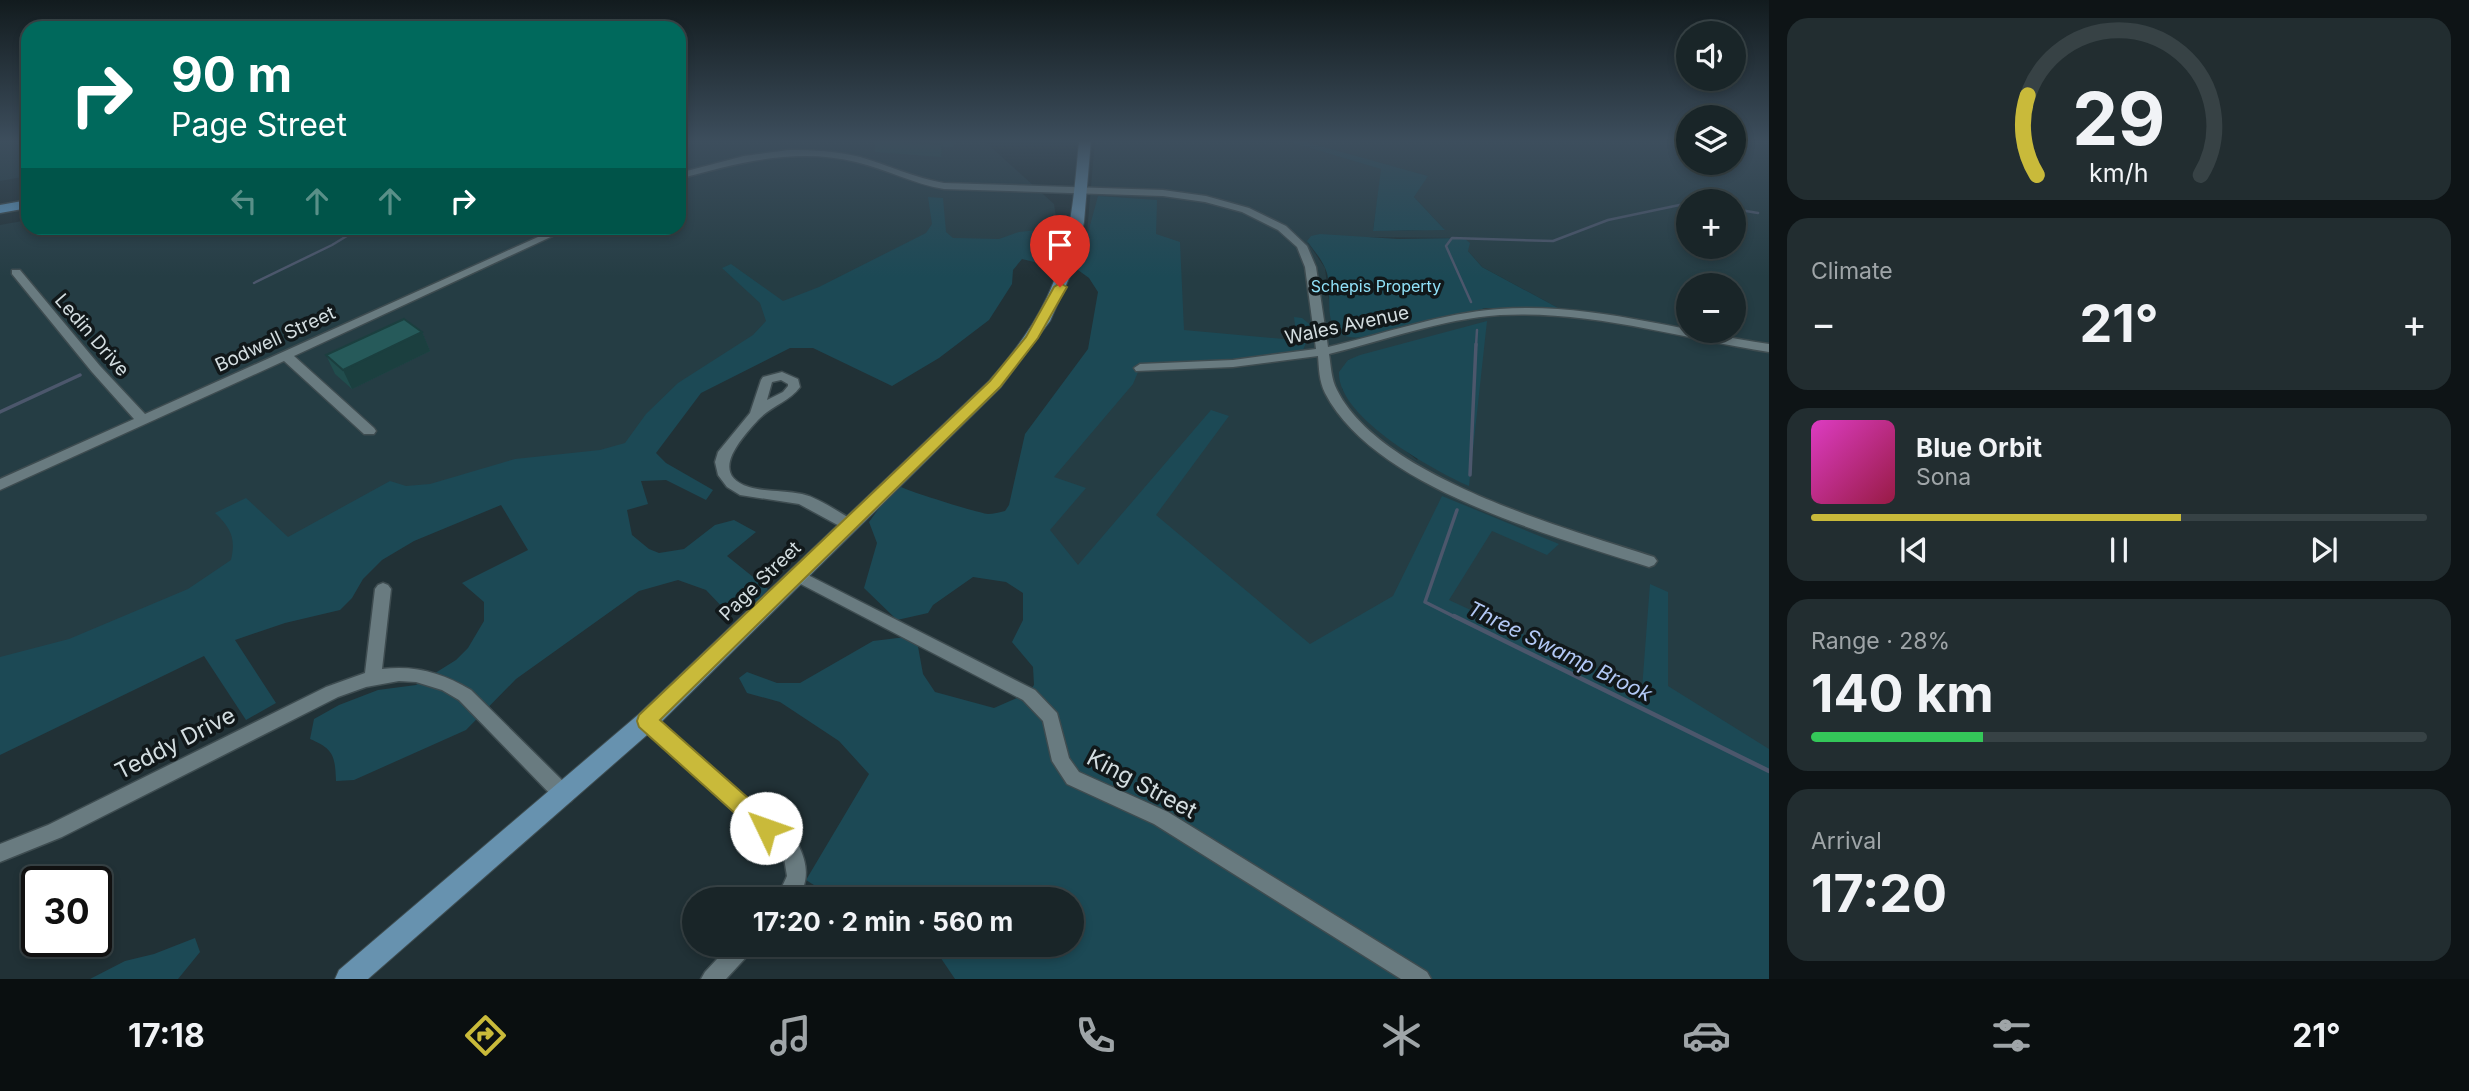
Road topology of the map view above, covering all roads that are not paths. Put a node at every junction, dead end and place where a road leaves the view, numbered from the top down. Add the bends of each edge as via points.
1 (952, 186) edge
2 (1081, 186) edge
3 (1080, 191) junction
4 (21, 193) edge
5 (0, 197) edge
6 (21, 205) edge
7 (0, 209) edge
8 (550, 235) edge
9 (16, 272) dead end
10 (1769, 348) edge
11 (1322, 351) junction
12 (285, 355) junction
13 (1140, 368) dead end
14 (762, 392) junction
15 (779, 399) junction
16 (755, 414) junction
17 (143, 420) junction
18 (369, 431) dead end
19 (0, 485) edge
20 (847, 528) junction
21 (1649, 561) dead end
22 (798, 576) junction
23 (383, 589) dead end
24 (373, 677) junction
25 (646, 721) junction
26 (564, 795) junction
27 (0, 853) edge
28 (793, 887) edge
29 (733, 957) edge
30 (348, 979) edge
31 (712, 979) edge
32 (1420, 979) edge

1 - 3 street
2 - 3 main road, Page Street
3 - 11 street via 1202,199 1252,213 1282,228 1297,239 1311,261
3 - 20 main road, Page Street via 1069,265 1032,338 981,399
4 - 5 highway
6 - 7 highway
8 - 12 street, Bodwell Street
9 - 17 street, Ledin Drive
10 - 11 street, Wales Avenue via 1579,317 1515,312 1476,315
11 - 13 street, Wales Avenue via 1244,363
11 - 21 street via 1328,386 1344,412 1403,462 1481,502
12 - 17 street, Bodwell Street
12 - 18 street
14 - 15 street via 766,399
14 - 15 street via 770,378 788,377 794,387
14 - 16 street
15 - 16 street
16 - 20 street via 725,452 723,472 732,484 745,491 782,497
17 - 19 street, Bodwell Street
20 - 22 main road, Page Street
22 - 25 main road, Page Street
22 - 32 street, King Street via 1029,695 1051,718 1061,761 1073,778 1161,818
23 - 24 street
24 - 26 street, Teddy Drive via 412,674 449,684
24 - 27 street, Teddy Drive via 332,692 55,831
25 - 26 main road, Page Street
25 - 28 street via 791,851 798,867
26 - 30 main road, Page Street
29 - 31 street

